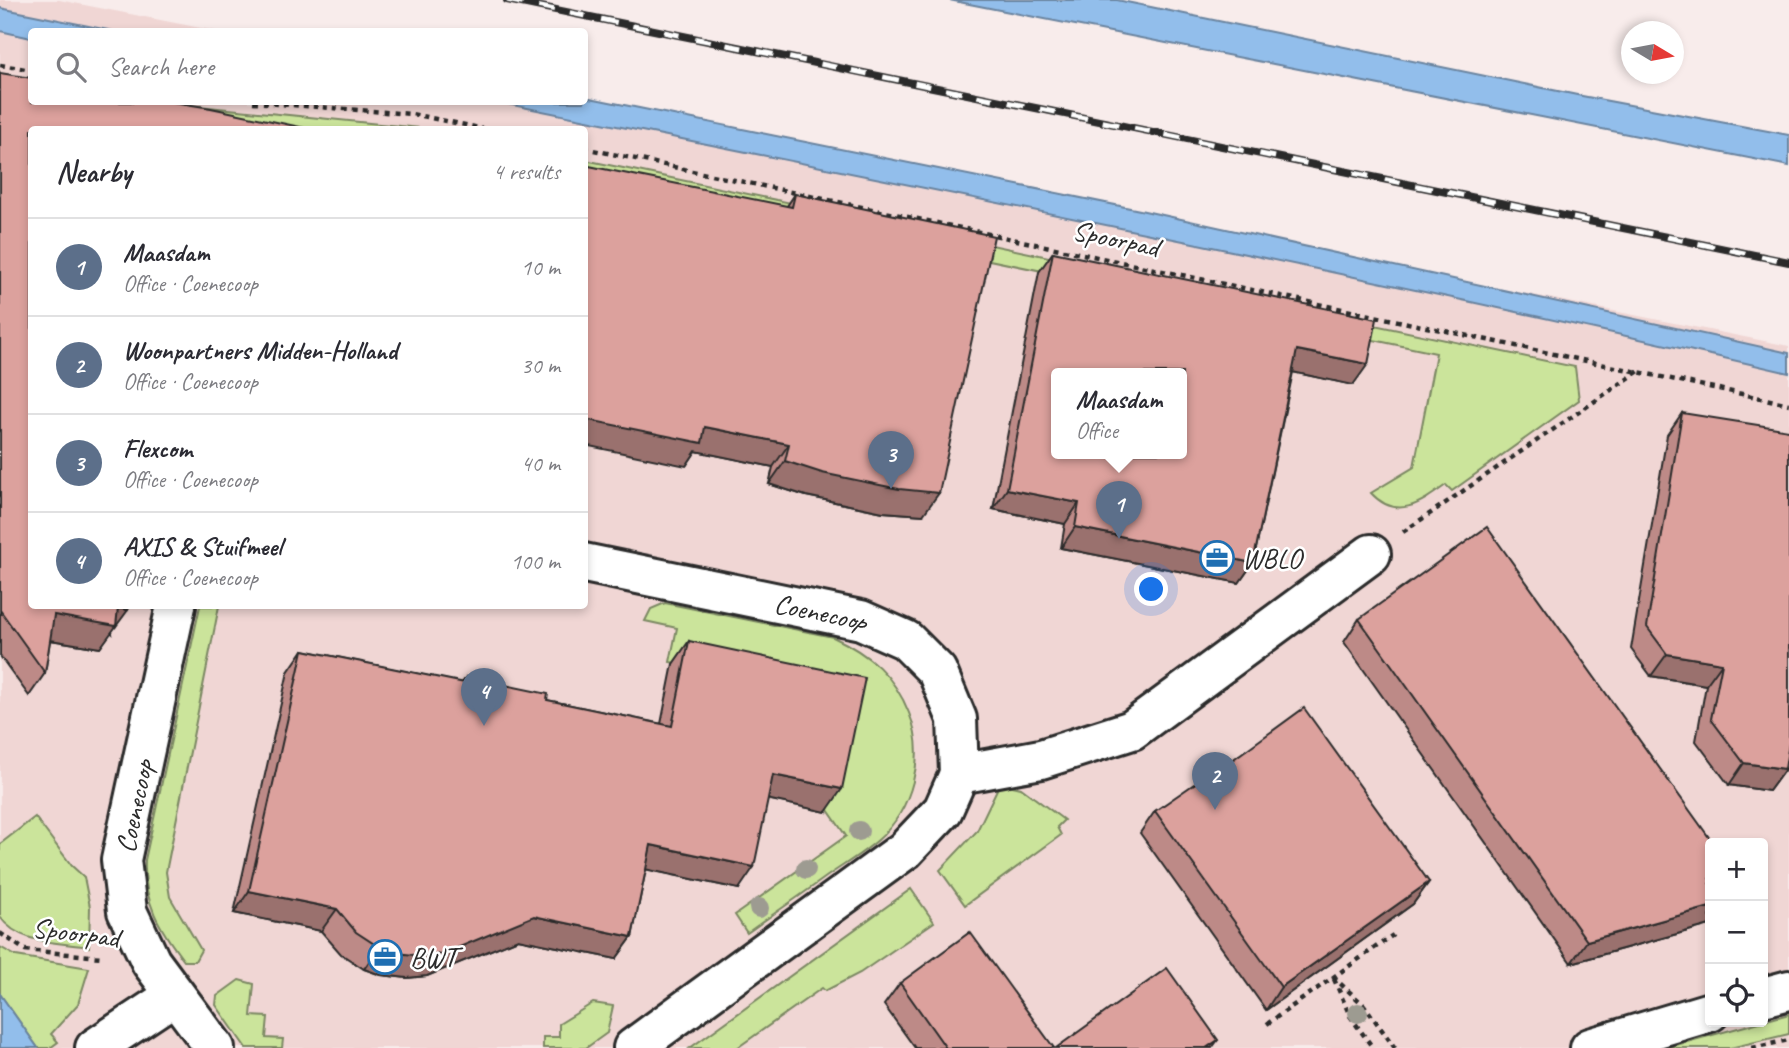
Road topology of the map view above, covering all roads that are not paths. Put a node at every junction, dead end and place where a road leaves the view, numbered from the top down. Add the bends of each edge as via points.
1 (1371, 554) road end
2 (588, 564) edge
3 (175, 609) edge
4 (959, 774) junction
5 (1789, 990) edge
6 (175, 995) junction
7 (1768, 996) edge
8 (1705, 1014) edge
9 (95, 1048) edge
10 (215, 1048) edge
11 (633, 1048) edge
12 (1590, 1048) edge

1 - 4 street via 1132,730 1041,759
2 - 4 street, Coenecoop via 861,620 906,640 937,671 957,719
3 - 6 street, Coenecoop via 121,860 127,911 151,962
4 - 11 street, Coenecoop via 943,810 905,850
5 - 7 street
6 - 9 street
6 - 10 street, Coenecoop
8 - 12 street

